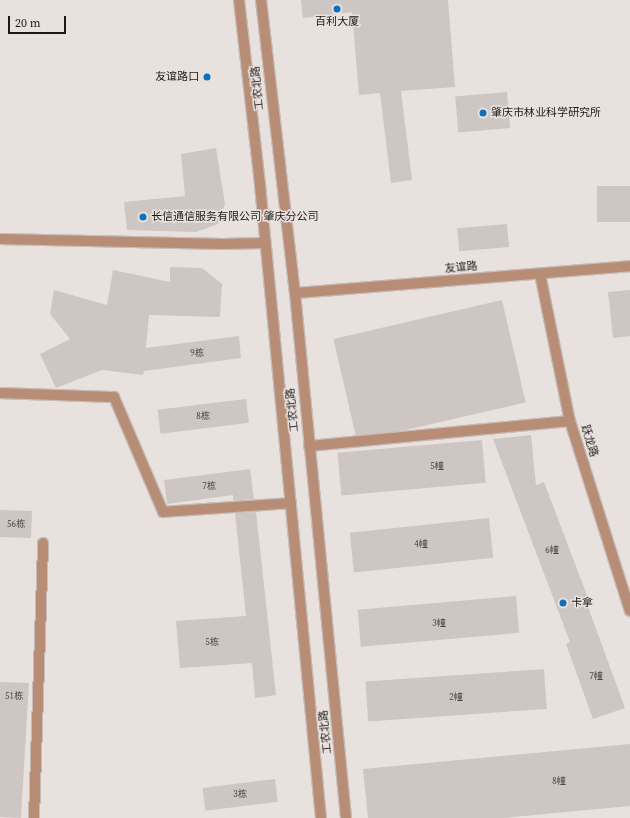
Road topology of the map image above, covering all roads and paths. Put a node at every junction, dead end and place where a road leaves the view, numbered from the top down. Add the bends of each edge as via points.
1 (239, 0) edge
2 (261, 0) edge
3 (0, 239) edge
4 (265, 243) junction
5 (630, 266) edge
6 (540, 274) junction
7 (294, 293) junction
8 (0, 393) edge
9 (570, 421) junction
10 (309, 446) junction
11 (291, 503) junction
12 (43, 542) dead end
13 (630, 611) edge
14 (34, 818) edge
15 (321, 818) edge
16 (346, 818) edge

1 - 4 street, 工农北路
2 - 7 street, 工农北路
3 - 4 street
4 - 11 street, 工农北路
5 - 6 street, 友谊路
6 - 7 street, 友谊路
6 - 9 street, 跃龙路
7 - 10 street, 工农北路
8 - 11 street via 114,397 162,512
9 - 10 street
9 - 13 street, 跃龙路
10 - 16 street, 工农北路
11 - 15 street, 工农北路
12 - 14 street

